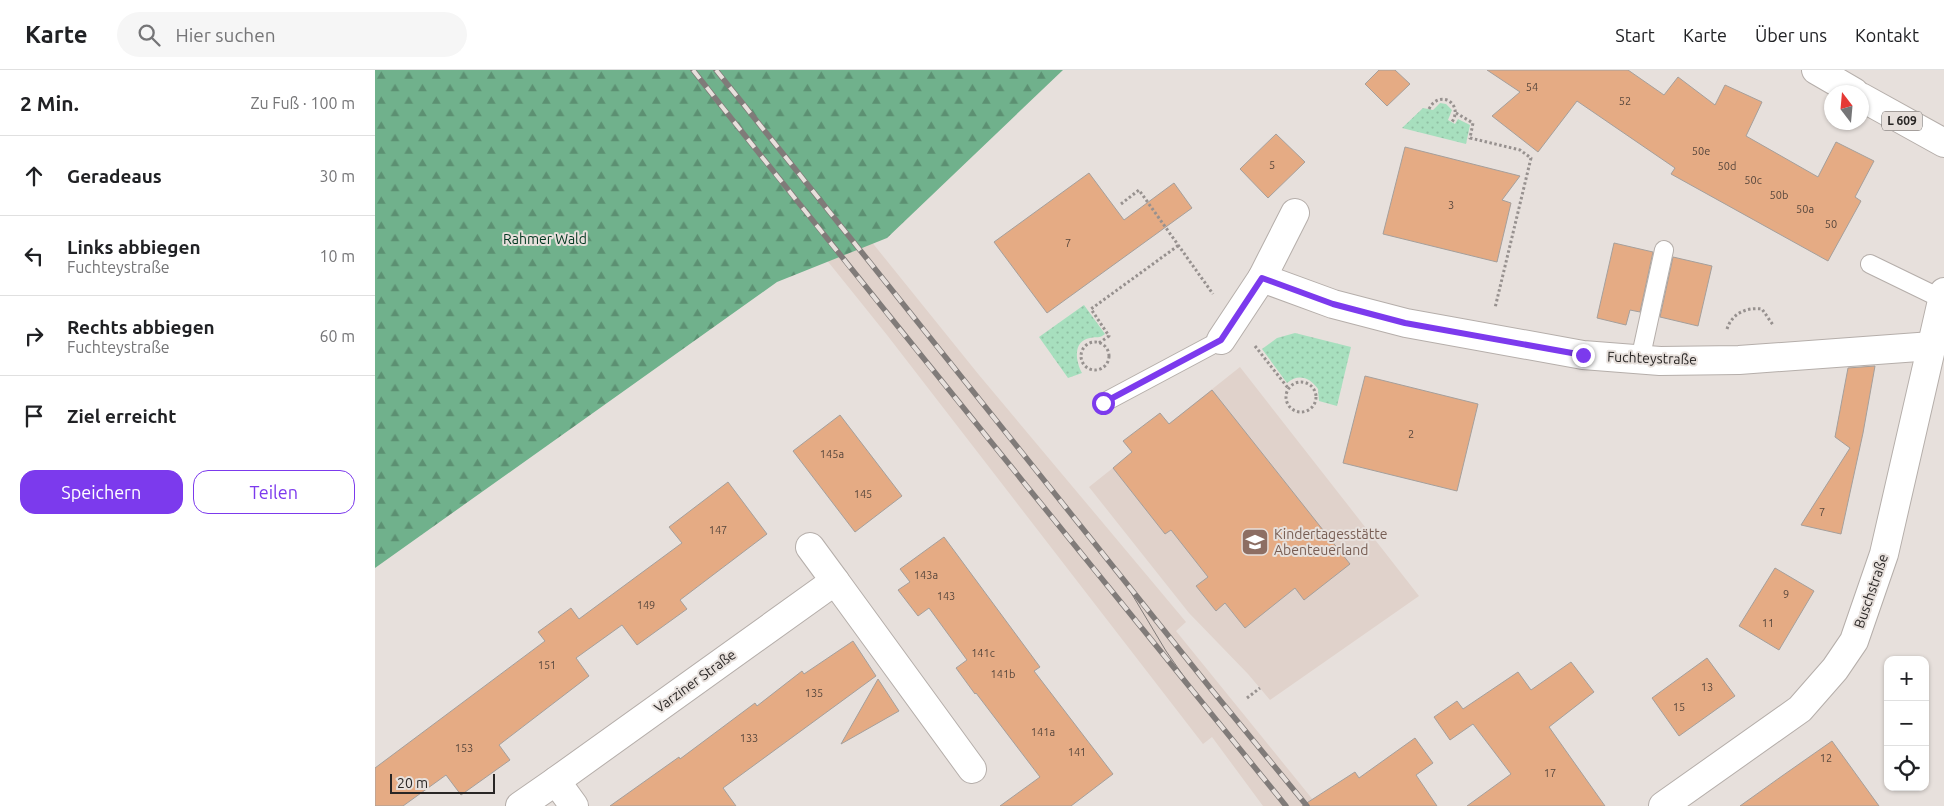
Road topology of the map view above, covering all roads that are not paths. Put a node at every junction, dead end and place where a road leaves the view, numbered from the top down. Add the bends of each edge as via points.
1 (1816, 70) edge
2 (1842, 85) edge
3 (1869, 101) edge
4 (1944, 142) edge
5 (1295, 213) dead end
6 (1664, 250) dead end
7 (1870, 264) dead end
8 (1262, 278) junction
9 (1943, 297) edge
10 (1228, 330) joint
11 (1932, 346) junction
12 (1640, 360) junction
13 (1103, 403) dead end
14 (810, 547) dead end
15 (835, 581) junction
16 (972, 769) dead end
17 (556, 781) junction
18 (520, 806) edge
19 (574, 806) edge
20 (1663, 806) edge

1 - 2 street
3 - 4 street, L 609
5 - 8 street
6 - 12 lane
7 - 9 lane
8 - 10 street
8 - 12 street, Fuchteystraße via 1333,304 1405,323 1583,355
9 - 11 street, Buschstraße
10 - 13 lane
11 - 12 street, Fuchteystraße via 1739,360
11 - 20 street, Buschstraße via 1884,554 1854,641 1835,669 1800,709
14 - 15 street
15 - 16 street
15 - 17 street, Varziner Straße
17 - 18 street, Varziner Straße
17 - 19 street

